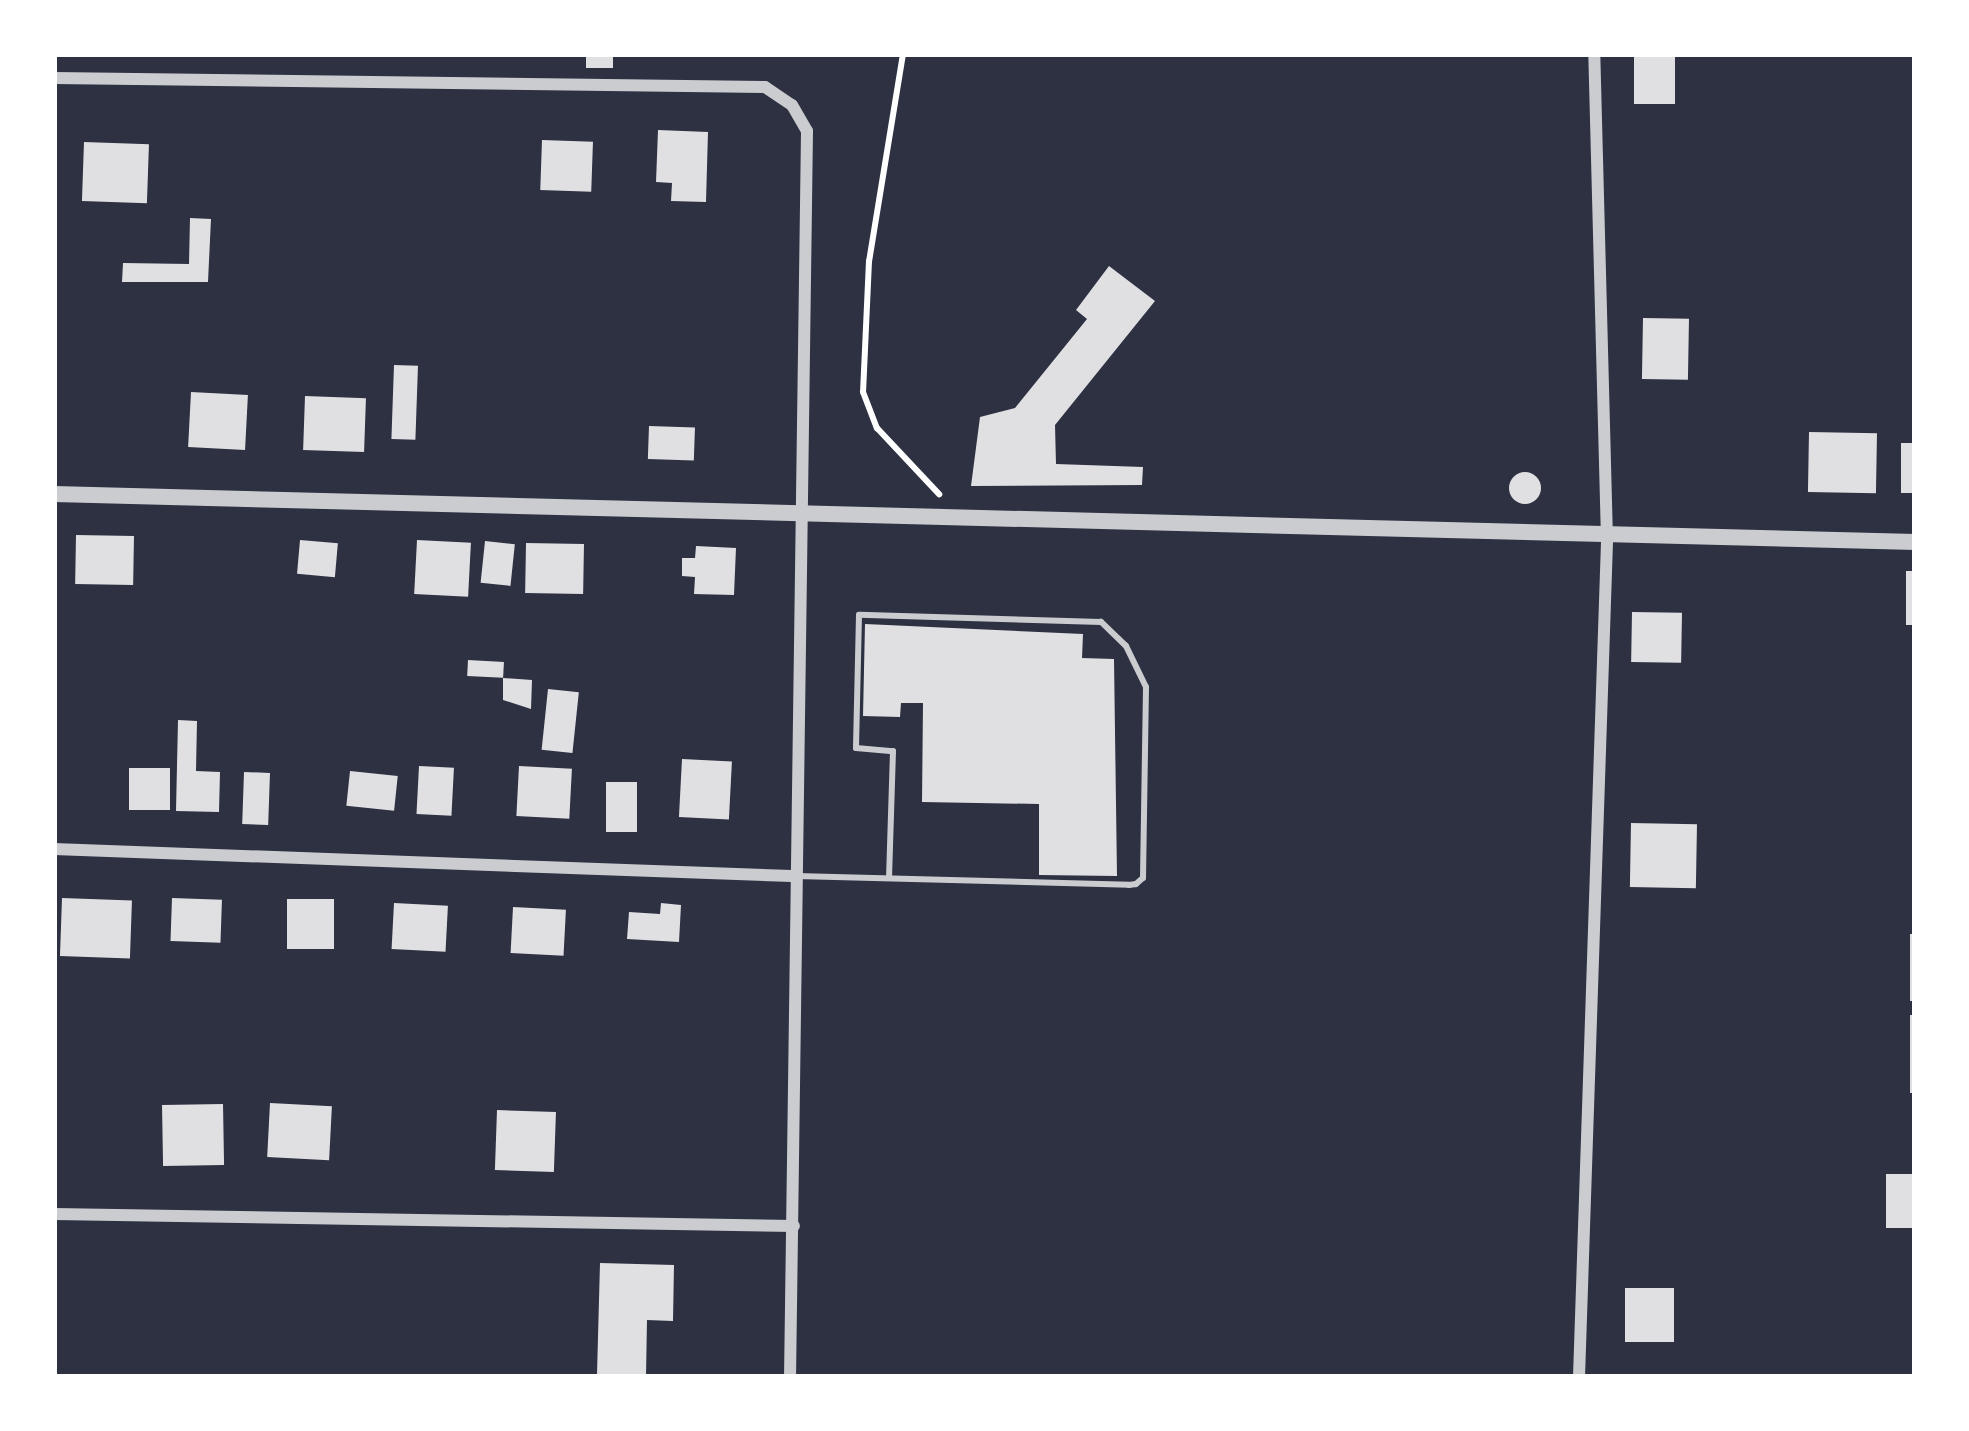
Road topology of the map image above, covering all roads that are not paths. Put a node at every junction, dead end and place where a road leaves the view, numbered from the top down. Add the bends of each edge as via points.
1 (1594, 54) edge
2 (54, 78) edge
3 (54, 494) edge
4 (806, 512) junction
5 (1607, 540) junction
6 (1915, 542) edge
7 (54, 849) edge
8 (792, 876) junction
9 (889, 878) junction
10 (54, 1214) edge
11 (794, 1226) junction
12 (790, 1377) edge
13 (1579, 1377) edge

1 - 5 street
2 - 4 street via 765,87 792,105 807,131
3 - 4 street
4 - 5 street
4 - 8 street
5 - 6 street
5 - 13 street
7 - 8 street
8 - 9 lane
8 - 11 street
9 - 9 lane via 1143,878 1150,717 1126,646 1101,622 860,615 856,748 892,752
10 - 11 street
11 - 12 street

